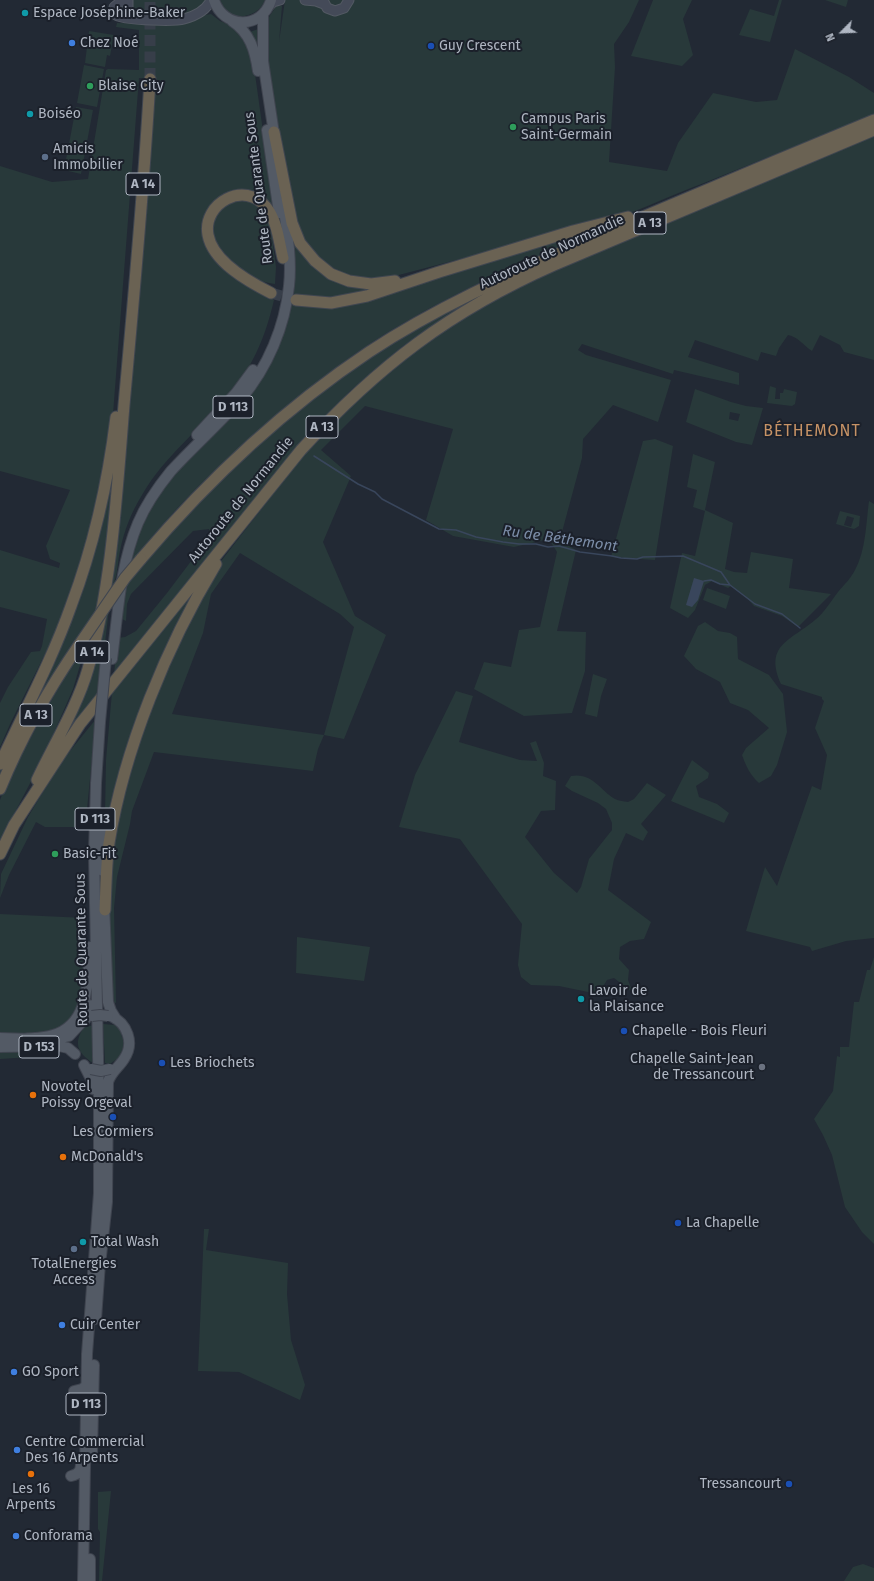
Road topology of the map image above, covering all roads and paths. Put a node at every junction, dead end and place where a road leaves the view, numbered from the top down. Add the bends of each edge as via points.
1 (212, 0) edge
2 (280, 0) edge
3 (305, 0) edge
4 (349, 0) edge
5 (323, 2) edge
6 (125, 6) edge
7 (267, 7) edge
8 (205, 10) junction
9 (222, 14) junction
10 (232, 21) junction
11 (147, 78) tunnel mouth
12 (874, 120) edge
13 (874, 130) edge
14 (274, 132) junction
15 (675, 203) junction
16 (283, 258) junction
17 (439, 272) junction
18 (271, 293) tunnel mouth
19 (296, 300) tunnel mouth
20 (128, 328) junction
21 (232, 535) junction
22 (109, 658) junction
23 (102, 723) junction
24 (0, 764) edge
25 (101, 785) junction
26 (0, 789) edge
27 (14, 825) junction
28 (0, 854) edge
29 (105, 910) junction
30 (90, 945) junction
31 (112, 1017) junction
32 (89, 1018) junction
33 (76, 1029) junction
34 (0, 1038) edge
35 (25, 1039) junction
36 (0, 1047) edge
37 (75, 1054) junction
38 (88, 1067) junction
39 (115, 1067) junction
40 (97, 1265) junction
41 (86, 1386) junction
42 (74, 1391) dead end
43 (85, 1458) junction
44 (71, 1476) dead end
45 (83, 1581) edge
46 (90, 1581) edge

1 - 8 street
1 - 9 main road, Route de Quarante Sous
2 - 7 street
3 - 5 street
4 - 5 street via 344,8 338,11 329,10
6 - 8 street via 140,19 180,20
7 - 10 main road via 258,18 249,22
7 - 14 main road, Route de Quarante Sous / D 113 via 263,61
8 - 9 street
9 - 10 main road, Route de Quarante Sous
10 - 16 main road, Route de Quarante Sous / D 113 via 241,27 250,39 258,68
11 - 20 highway, A 14
12 - 15 highway, Autoroute de Normandie / A 13
13 - 21 highway, Autoroute de Normandie / A 13 via 530,275 431,332 387,366 336,412 301,450
14 - 17 highway via 292,223 300,243 315,261 331,274 349,281 371,284 394,282
14 - 22 main road, Route de Quarante Sous / D 113 via 289,249 289,285 275,344 242,398 171,471 146,508 128,554
15 - 17 highway
15 - 26 highway, Autoroute de Normandie / A 13, bridge via 505,276 421,320 350,364 246,448 205,488 125,578 43,701
16 - 18 highway via 271,215 266,206 254,197 242,194 230,196 212,211 208,222 208,235 220,257 235,272
16 - 22 main road, Route de Quarante Sous / D 113 via 278,312 268,341 253,370 236,393 156,481 138,512 121,558
17 - 19 highway via 367,296 331,303
20 - 24 highway, A 14 via 112,452 91,545 59,636
20 - 27 highway, A 14 via 119,464 101,620 88,670 78,696
21 - 27 highway, Autoroute de Normandie / A 13 via 80,724
21 - 29 highway via 178,633 145,713 125,775 112,830 106,872
22 - 23 main road, Route de Quarante Sous / D 113
23 - 25 main road, D 113
23 - 30 main road via 90,811
23 - 40 main road, Route de Quarante Sous / D 113 via 94,853 99,1107
25 - 29 main road via 101,848
25 - 40 main road, Route de Quarante Sous / D 113 via 98,854 103,1108
27 - 28 highway, Autoroute de Normandie / A 13
29 - 31 main road via 108,1002
30 - 32 main road via 92,1004
30 - 35 main road via 85,1000 77,1019 58,1034
31 - 32 main road, bridge via 100,1015
31 - 39 main road via 126,1029 129,1041 127,1054
32 - 33 main road
33 - 35 main road, D 153 via 69,1036 57,1040
33 - 37 main road via 73,1041
34 - 35 main road, D 153
36 - 37 main road, D 153 via 62,1046
37 - 38 main road
38 - 39 main road, bridge via 101,1071
38 - 40 main road via 93,1086
39 - 40 main road via 108,1086 107,1202
40 - 41 main road, Route de Quarante Sous / D 113
40 - 46 main road, Route de Quarante Sous / D 113
41 - 42 main road
41 - 43 main road, Route de Quarante Sous / D 113
43 - 44 main road via 81,1459 81,1470 78,1474
43 - 45 main road, Route de Quarante Sous / D 113

